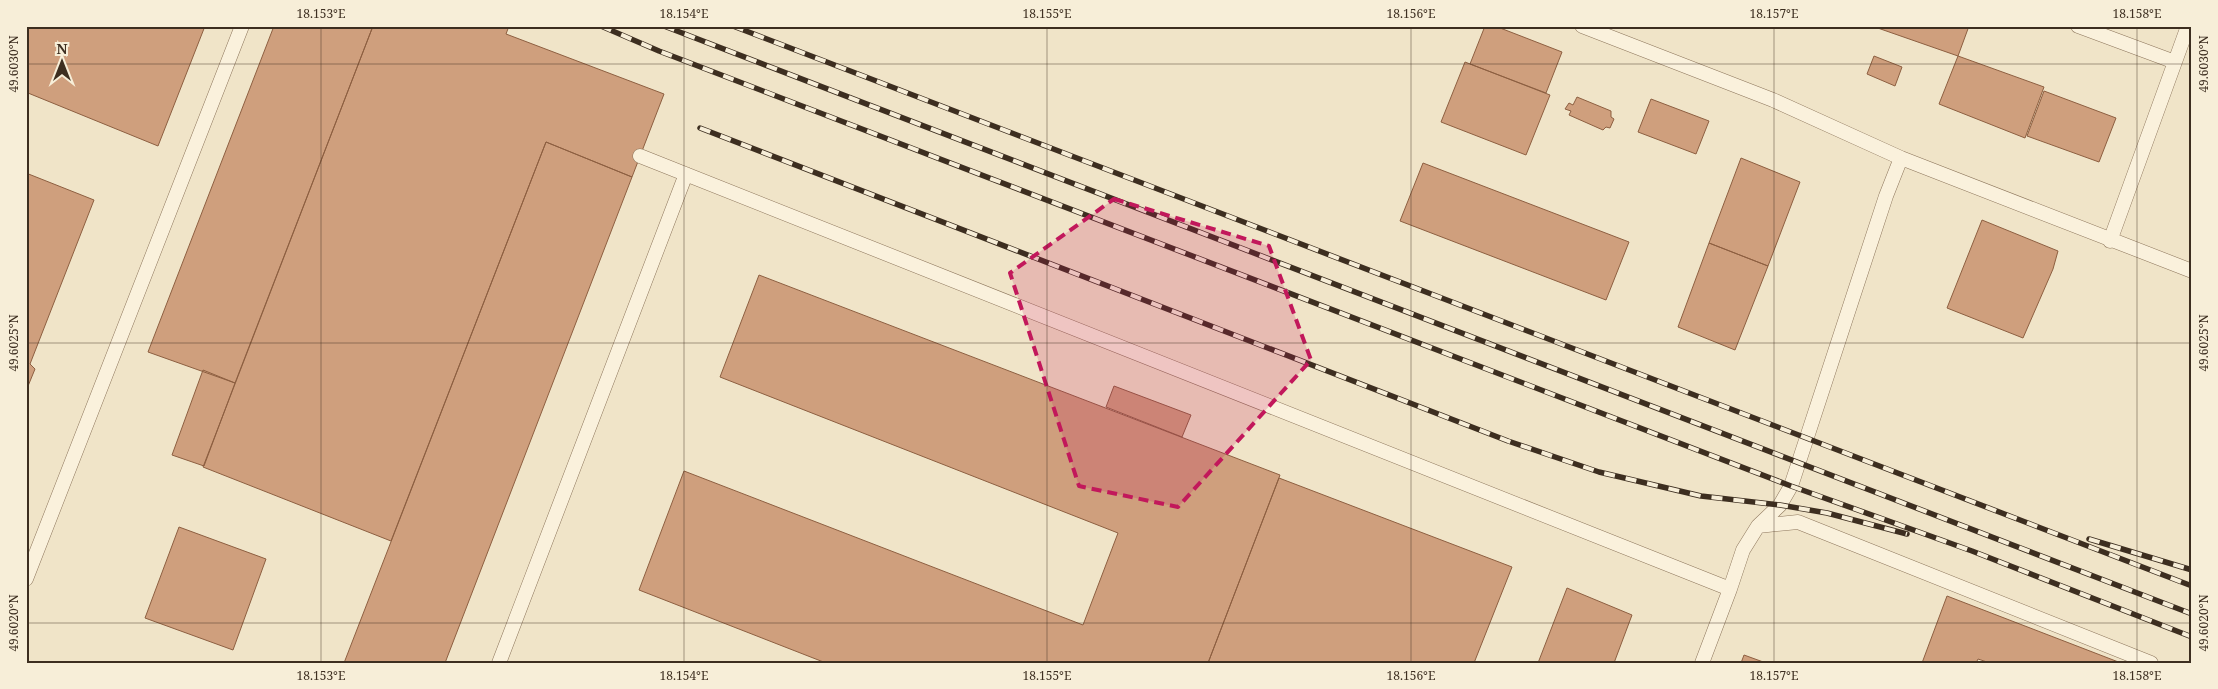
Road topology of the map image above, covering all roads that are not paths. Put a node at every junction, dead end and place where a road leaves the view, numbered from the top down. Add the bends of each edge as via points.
1 (242, 26) edge
2 (1582, 26) edge
3 (2078, 26) edge
4 (2188, 26) edge
5 (2175, 62) junction
6 (640, 156) dead end
7 (1901, 158) junction
8 (686, 174) junction
9 (2110, 241) junction
10 (2192, 272) edge
11 (1758, 526) junction
12 (26, 579) edge
13 (1730, 589) junction
14 (499, 663) edge
15 (1702, 663) edge
16 (2151, 663) edge

1 - 12 lane
2 - 7 lane via 1773,100
3 - 5 lane
4 - 5 lane
5 - 9 lane
6 - 8 lane
7 - 9 lane
7 - 11 lane via 1791,486 1780,505
8 - 13 lane
8 - 14 lane
9 - 10 lane
11 - 13 lane via 1742,550
11 - 16 lane via 1798,522
13 - 15 lane

